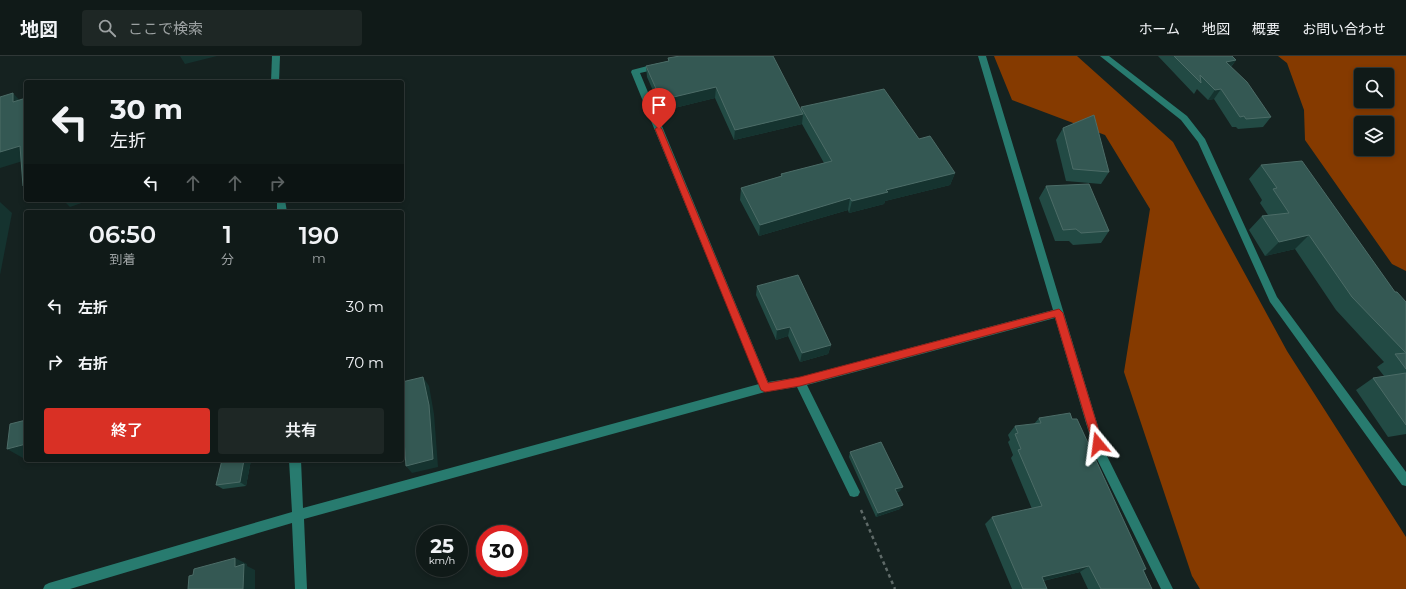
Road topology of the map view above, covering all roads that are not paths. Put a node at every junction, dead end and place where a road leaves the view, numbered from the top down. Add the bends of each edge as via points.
1 (276, 56) edge
2 (982, 56) edge
3 (1104, 56) edge
4 (671, 64) edge
5 (275, 80) edge
6 (1059, 313) junction
7 (800, 382) junction
8 (765, 387) junction
9 (296, 462) edge
10 (1406, 481) edge
11 (854, 492) road end
12 (298, 515) junction
13 (49, 589) edge
14 (301, 589) edge
15 (1167, 589) edge

1 - 5 street
2 - 6 street
3 - 10 street via 1184,118 1202,141 1273,299
4 - 8 street via 635,72
6 - 7 street
6 - 15 street via 1102,457
7 - 8 street
7 - 11 street
8 - 12 street
9 - 12 street
12 - 13 street
12 - 14 street

